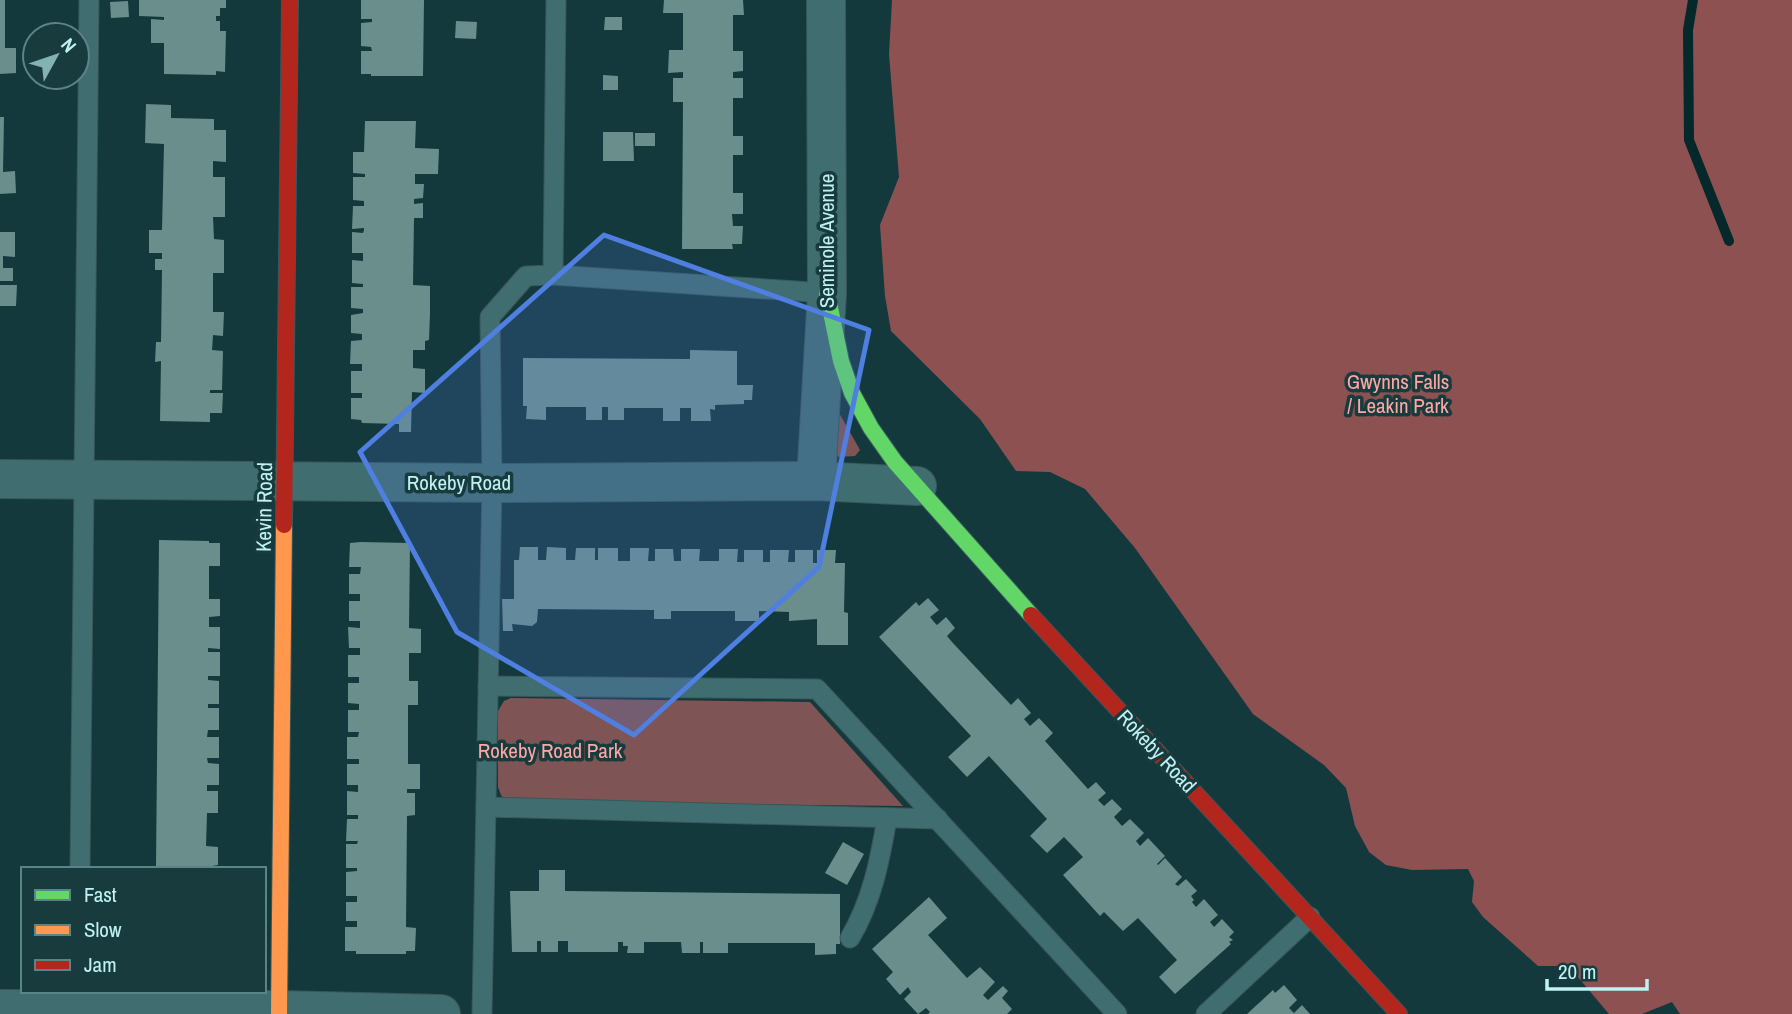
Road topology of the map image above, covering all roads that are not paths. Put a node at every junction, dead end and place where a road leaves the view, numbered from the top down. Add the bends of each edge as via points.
1 (89, 0) edge
2 (290, 0) edge
3 (556, 0) edge
4 (826, 0) edge
5 (553, 275) junction
6 (827, 293) junction
7 (0, 479) edge
8 (84, 480) junction
9 (285, 481) junction
10 (816, 481) junction
11 (492, 483) junction
12 (917, 486) junction
13 (488, 686) junction
14 (486, 807) junction
15 (887, 818) junction
16 (938, 820) junction
17 (80, 867) edge
18 (1310, 917) junction
19 (850, 938) dead end
20 (78, 1005) edge
21 (0, 1009) edge
22 (279, 1012) edge
23 (441, 1014) edge
24 (482, 1014) edge
25 (1117, 1014) edge
26 (1206, 1014) edge
27 (1399, 1014) edge

1 - 8 lane
2 - 9 street, Kevin Road
3 - 5 lane
4 - 6 street, Seminole Avenue
5 - 6 lane
5 - 11 lane via 526,276 490,317
6 - 10 street, Seminole Avenue
6 - 12 street, Rokeby Road via 852,393 871,428
7 - 8 street, Rokeby Road
8 - 9 street, Rokeby Road
8 - 17 lane
9 - 11 street, Rokeby Road
9 - 22 street, Kevin Road
10 - 11 street, Rokeby Road
10 - 12 street, Rokeby Road
11 - 13 lane
12 - 18 street, Rokeby Road
13 - 14 lane
13 - 16 lane via 817,689
14 - 15 lane
14 - 24 lane
15 - 16 lane
15 - 19 lane via 875,879 863,917
16 - 25 lane
18 - 26 lane
18 - 27 street, Rokeby Road
20 - 21 street
20 - 22 street
22 - 23 street

